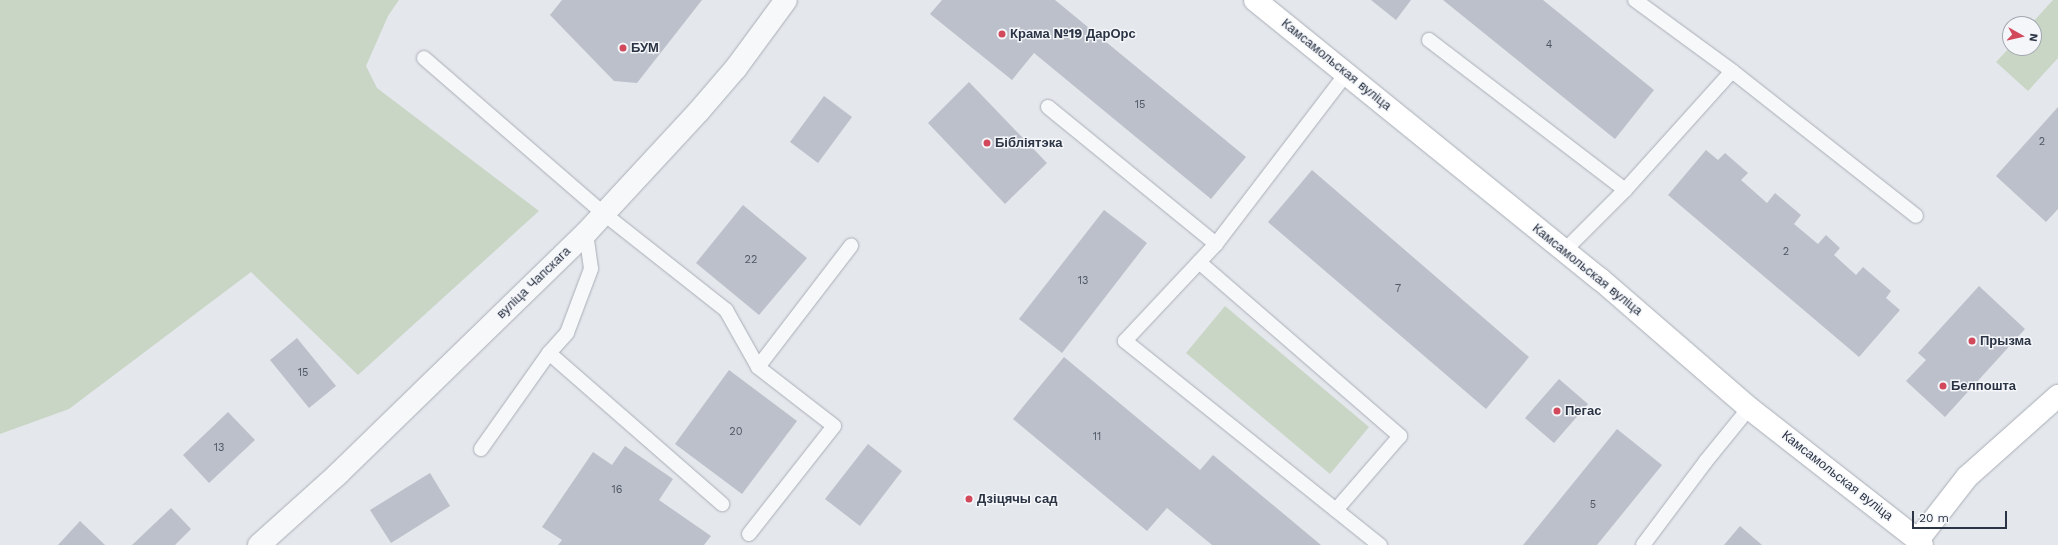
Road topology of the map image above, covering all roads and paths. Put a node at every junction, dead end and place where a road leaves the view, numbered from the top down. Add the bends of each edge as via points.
1 (786, 0) edge
2 (1255, 0) edge
3 (1635, 0) edge
4 (1429, 40) dead end
5 (424, 58) dead end
6 (1732, 71) junction
7 (1346, 74) junction
8 (1048, 107) dead end
9 (1625, 190) junction
10 (603, 213) junction
11 (1916, 216) dead end
12 (586, 233) junction
13 (1216, 244) junction
14 (851, 246) dead end
15 (1564, 252) junction
16 (1199, 262) junction
17 (549, 353) junction
18 (758, 367) junction
19 (2058, 396) edge
20 (1749, 408) junction
21 (481, 449) dead end
22 (722, 504) dead end
23 (1336, 510) junction
24 (749, 534) dead end
25 (1922, 544) edge
26 (259, 545) edge
27 (1380, 545) edge
28 (1643, 545) edge

1 - 10 street, вуліца Чапскага via 736,68
2 - 7 main road, Камсамольская вуліца
3 - 6 lane
4 - 9 lane
5 - 10 lane
6 - 9 lane
6 - 11 lane
7 - 13 lane
7 - 15 main road, Камсамольская вуліца
8 - 13 lane
9 - 15 lane
10 - 12 street, вуліца Чапскага
10 - 18 lane via 726,310
12 - 17 lane via 591,269 567,333
12 - 26 street, вуліца Чапскага via 338,474
13 - 16 lane
14 - 18 lane
15 - 20 main road, Камсамольская вуліца via 1600,279
16 - 23 lane via 1400,436
16 - 23 lane via 1125,341
17 - 21 lane
17 - 22 lane
18 - 24 lane via 834,426
19 - 25 main road via 1967,477
20 - 25 main road, Камсамольская вуліца
20 - 28 lane
23 - 27 lane

